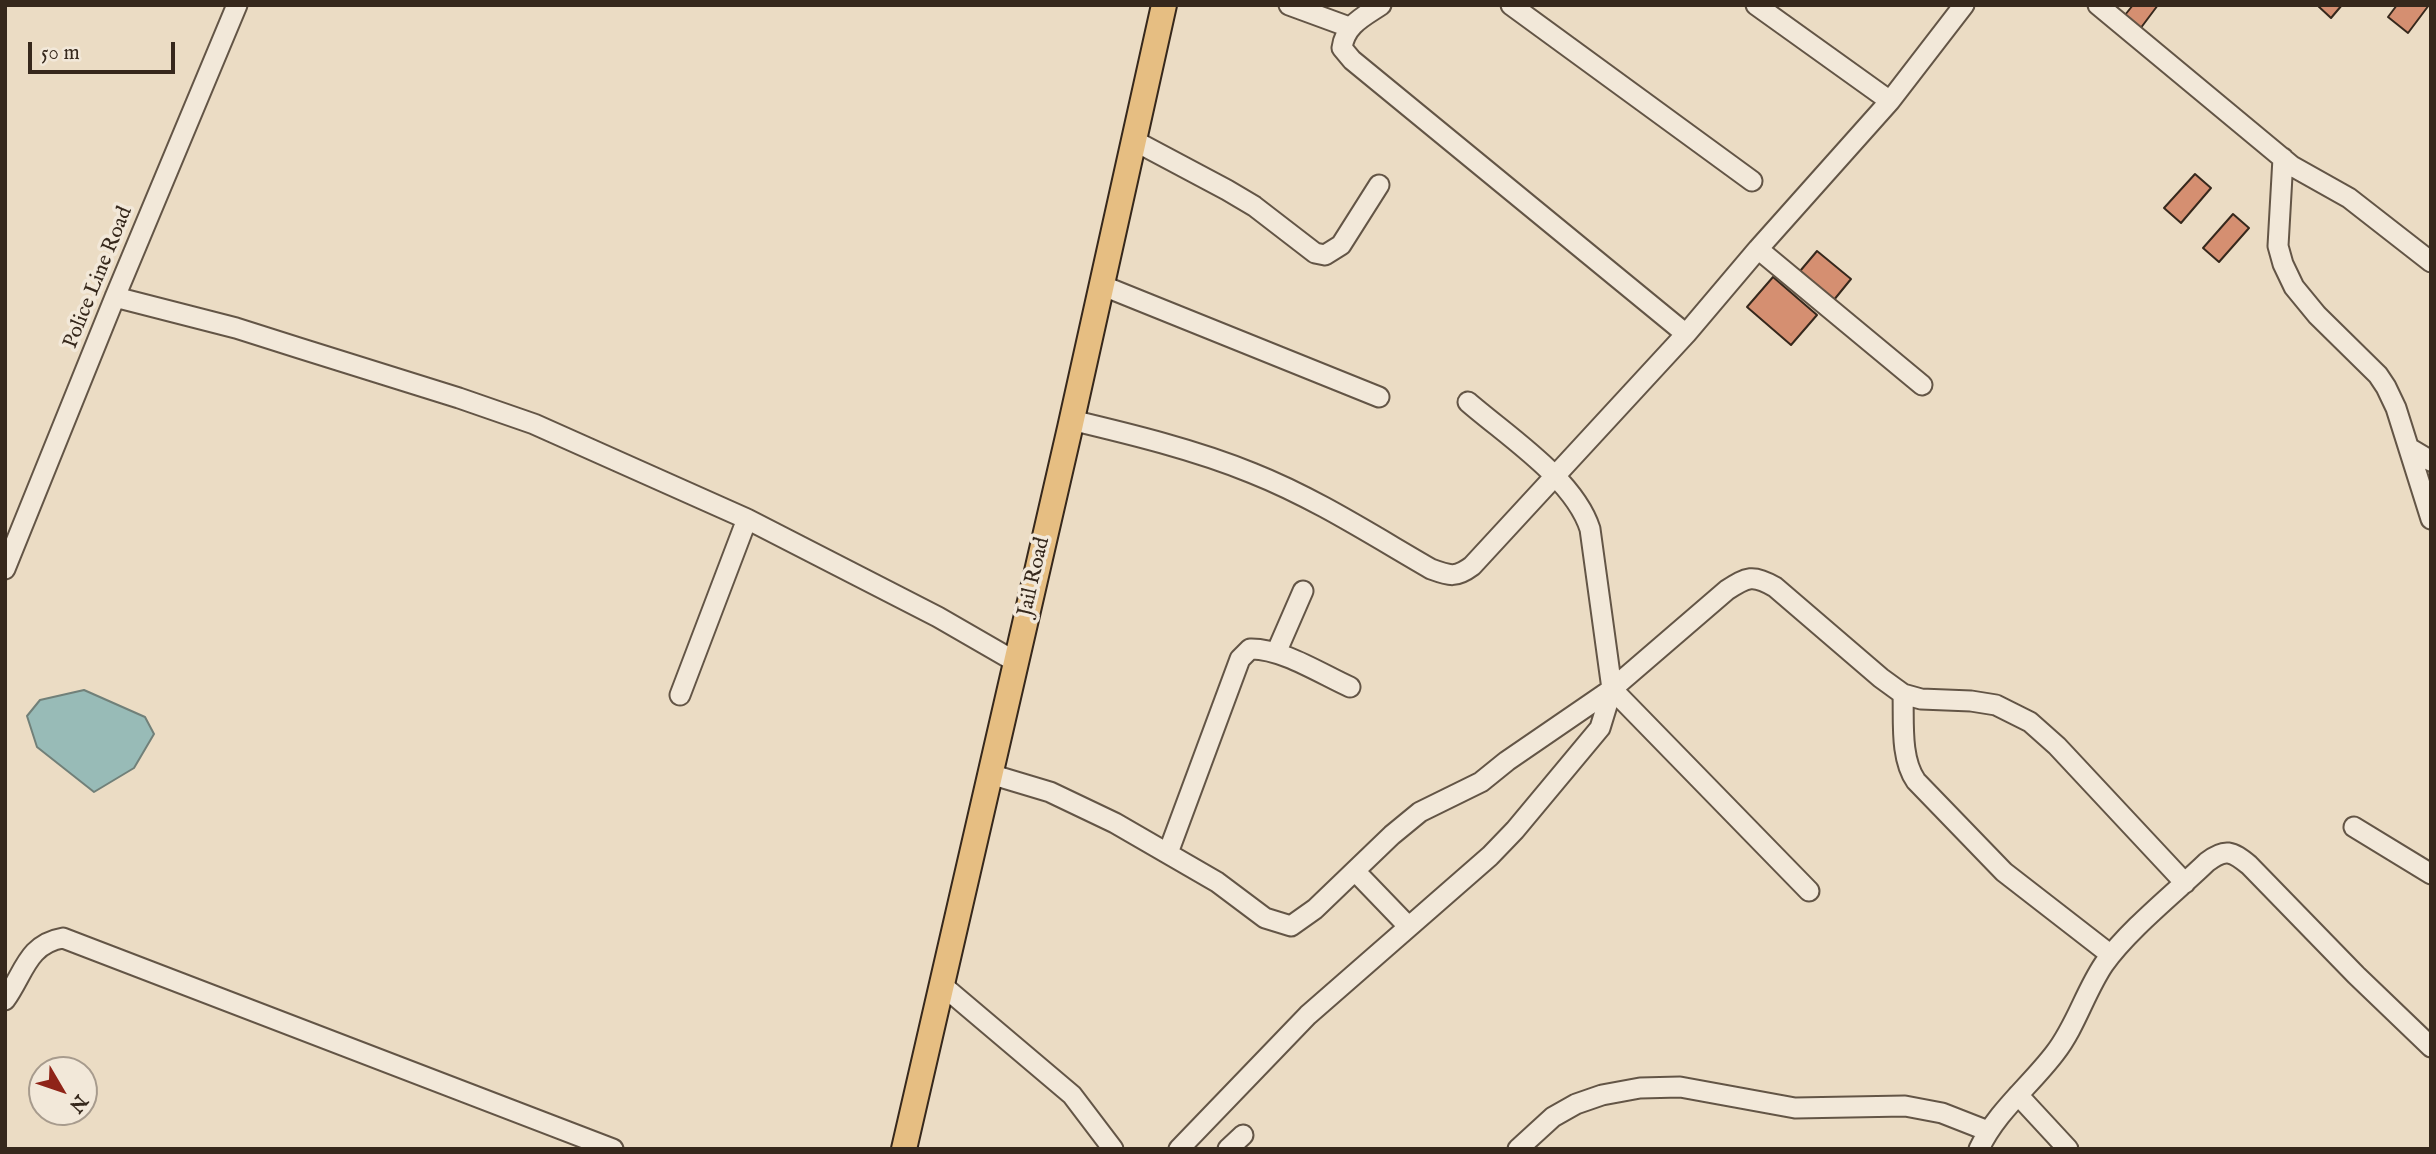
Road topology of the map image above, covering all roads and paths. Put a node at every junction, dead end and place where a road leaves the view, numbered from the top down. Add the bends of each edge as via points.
1 (237, 5) edge
2 (1164, 5) edge
3 (1289, 5) edge
4 (1381, 5) edge
5 (1511, 5) edge
6 (1756, 5) edge
7 (1965, 5) edge
8 (2098, 5) edge
9 (1349, 27) junction
10 (1889, 101) junction
11 (1133, 140) junction
12 (2283, 158) junction
13 (1752, 181) dead end
14 (1379, 184) dead end
15 (1758, 249) junction
16 (2431, 262) edge
17 (1101, 285) junction
18 (115, 297) junction
19 (1686, 334) junction
20 (1922, 385) dead end
21 (1379, 397) dead end
22 (1468, 402) dead end
23 (1071, 420) junction
24 (2409, 448) junction
25 (2431, 461) edge
26 (1556, 477) junction
27 (747, 519) junction
28 (2431, 519) edge
29 (5, 569) edge
30 (1303, 591) dead end
31 (1276, 653) junction
32 (1016, 662) junction
33 (1350, 687) dead end
34 (1612, 689) junction
35 (1903, 694) junction
36 (680, 695) dead end
37 (990, 774) junction
38 (2354, 827) dead end
39 (1168, 853) junction
40 (1355, 871) junction
41 (2431, 874) edge
42 (2185, 883) junction
43 (1809, 891) dead end
44 (1408, 926) junction
45 (2111, 955) junction
46 (942, 985) junction
47 (5, 1000) edge
48 (2431, 1047) edge
49 (2018, 1095) junction
50 (1243, 1135) dead end
51 (1983, 1140) edge
52 (582, 1143) edge
53 (613, 1149) edge
54 (904, 1149) edge
55 (1113, 1149) edge
56 (1179, 1149) edge
57 (1228, 1149) edge
58 (1518, 1149) edge
59 (2068, 1149) edge

1 - 18 street, Police Line Road
2 - 11 main road, Jail Road
3 - 9 street
4 - 9 street
5 - 13 street
6 - 10 street
7 - 10 street
8 - 12 street
9 - 19 street via 1342,48 1352,60
10 - 15 street
11 - 14 street via 1254,206 1315,253 1325,255 1340,245
11 - 17 main road, Jail Road
12 - 16 street via 2349,198
12 - 24 street via 2278,246 2283,264 2316,315 2378,375 2396,408
15 - 19 street
15 - 20 street
17 - 21 street
17 - 23 main road, Jail Road
18 - 27 street via 236,328 534,424
18 - 29 street, Police Line Road
19 - 26 street
22 - 26 street
23 - 26 street via 1133,434 1251,472 1447,575 1460,575 1472,566
23 - 32 main road, Jail Road
24 - 25 street
24 - 28 street
26 - 34 street via 1575,498 1590,529
27 - 32 street
27 - 36 street
30 - 31 street
31 - 33 street
31 - 39 street via 1250,649 1240,659
32 - 37 main road, Jail Road
34 - 35 street via 1727,590 1743,579 1760,578
34 - 40 street via 1481,782 1420,812
34 - 43 street
34 - 44 street via 1600,728 1531,813 1490,856
35 - 42 street via 1996,705 2030,722
35 - 45 street via 1907,757 1916,780 2004,872
37 - 39 street via 1070,800
37 - 46 main road, Jail Road
38 - 41 street
39 - 40 street via 1265,918 1291,926
40 - 44 street
42 - 45 street
42 - 48 street via 2217,855 2225,852 2240,858
44 - 56 street via 1308,1015
45 - 49 street via 2057,1050
46 - 54 main road, Jail Road
46 - 55 street via 1072,1095
47 - 52 street via 33,952 49,941 63,939
49 - 51 street
49 - 59 street
50 - 57 street
51 - 58 street via 1942,1113 1905,1106 1795,1108 1680,1087 1640,1088 1576,1104 1553,1117
52 - 53 street

